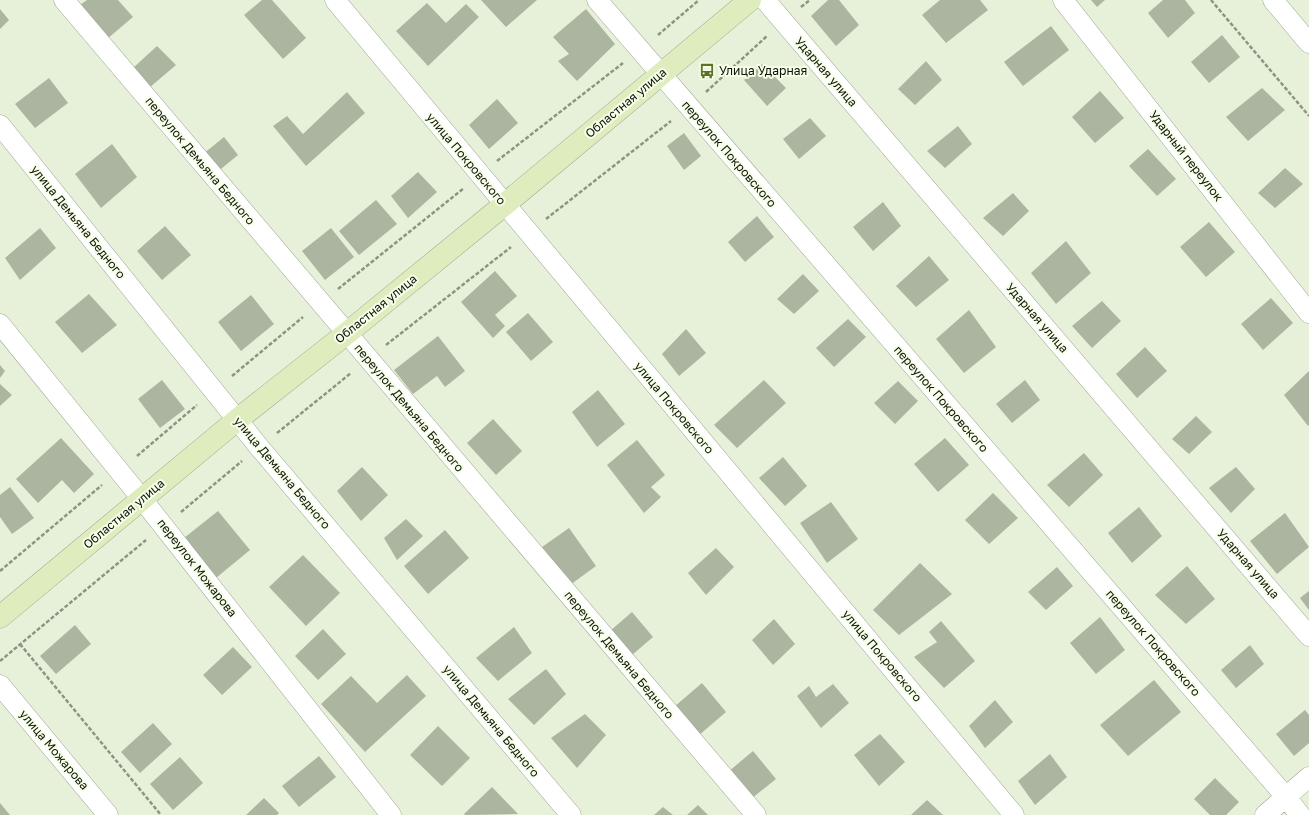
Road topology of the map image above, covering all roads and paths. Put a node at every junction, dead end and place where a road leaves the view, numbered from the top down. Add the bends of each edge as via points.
1 (64, 0) edge
2 (334, 0) edge
3 (597, 0) edge
4 (699, 0) edge
5 (750, 0) edge
6 (765, 0) edge
7 (810, 0) edge
8 (1063, 0) edge
9 (1211, 0) edge
10 (1273, 0) edge
11 (784, 22) junction
12 (1309, 43) edge
13 (640, 50) junction
14 (661, 74) junction
15 (689, 107) junction
16 (1309, 116) edge
17 (0, 125) edge
18 (479, 175) junction
19 (504, 205) junction
20 (528, 233) junction
21 (320, 303) junction
22 (1309, 313) edge
23 (0, 324) edge
24 (346, 334) junction
25 (368, 360) junction
26 (214, 391) junction
27 (237, 420) junction
28 (259, 447) junction
29 (119, 471) junction
30 (142, 499) junction
31 (163, 526) junction
32 (0, 571) edge
33 (0, 617) edge
34 (1309, 636) edge
35 (20, 644) junction
36 (0, 661) edge
37 (0, 685) edge
38 (1309, 777) edge
39 (1286, 797) junction
40 (108, 815) edge
41 (161, 815) edge
42 (391, 815) edge
43 (571, 815) edge
44 (756, 815) edge
45 (1014, 815) edge
46 (1265, 815) edge
47 (1300, 815) edge

1 - 21 street, переулок Демьяна Бедного
2 - 18 street, улица Покровского
3 - 13 street, переулок Покровского
4 - 13 path
5 - 14 main road, Областная улица
6 - 11 street, Ударная улица
7 - 11 path
8 - 22 street, Ударный переулок
9 - 16 path
10 - 12 street
11 - 15 path
11 - 34 street, Ударная улица
13 - 14 street, переулок Покровского
13 - 18 path
14 - 15 street, переулок Покровского
14 - 19 main road, Областная улица
15 - 20 path
15 - 39 street, переулок Покровского
17 - 26 street, улица Демьяна Бедного
18 - 19 street, улица Покровского
18 - 21 path
19 - 20 street, улица Покровского
19 - 24 main road, Областная улица
20 - 25 path
20 - 45 street, улица Покровского
21 - 24 street, переулок Демьяна Бедного
21 - 26 path
23 - 29 street, переулок Можарова
24 - 25 street, переулок Демьяна Бедного
24 - 27 main road, Областная улица
25 - 28 path
25 - 44 street, переулок Демьяна Бедного
26 - 27 street, улица Демьяна Бедного
26 - 29 path
27 - 28 street, улица Демьяна Бедного
27 - 30 main road, Областная улица
28 - 31 path
28 - 43 street, улица Демьяна Бедного
29 - 30 street, переулок Можарова
29 - 32 path
30 - 31 street, переулок Можарова
30 - 33 main road, Областная улица
31 - 35 path
31 - 42 street, переулок Можарова
35 - 36 path
35 - 41 path
37 - 40 street, улица Можарова
38 - 39 street
39 - 46 street
39 - 47 street, переулок Покровского

